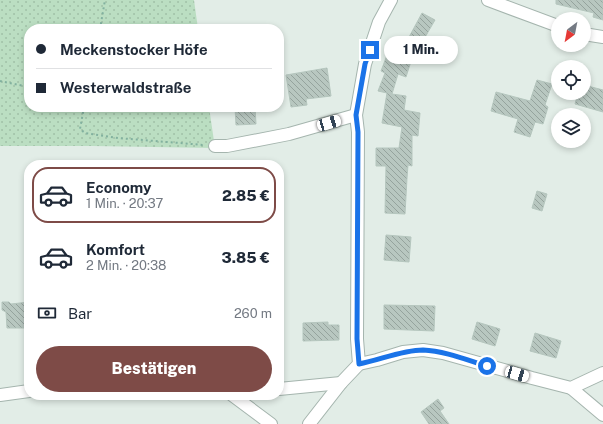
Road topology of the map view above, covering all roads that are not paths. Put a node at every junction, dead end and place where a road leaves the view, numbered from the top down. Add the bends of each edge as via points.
1 (392, 0) edge
2 (488, 0) edge
3 (551, 23) edge
4 (591, 35) edge
5 (603, 37) edge
6 (356, 115) junction
7 (215, 146) road end
8 (359, 364) junction
9 (603, 373) edge
10 (341, 383) junction
11 (572, 388) junction
12 (284, 389) edge
13 (24, 392) edge
14 (0, 395) edge
15 (239, 400) edge
16 (603, 415) edge
17 (271, 424) edge
18 (309, 424) edge

1 - 6 street via 379,22 365,64
2 - 3 street
4 - 5 street
6 - 7 street via 289,134
6 - 8 street
8 - 10 street
8 - 11 street via 403,352 423,350 443,353
9 - 11 street
10 - 12 street
10 - 18 street
11 - 16 street
13 - 14 street
15 - 17 street

